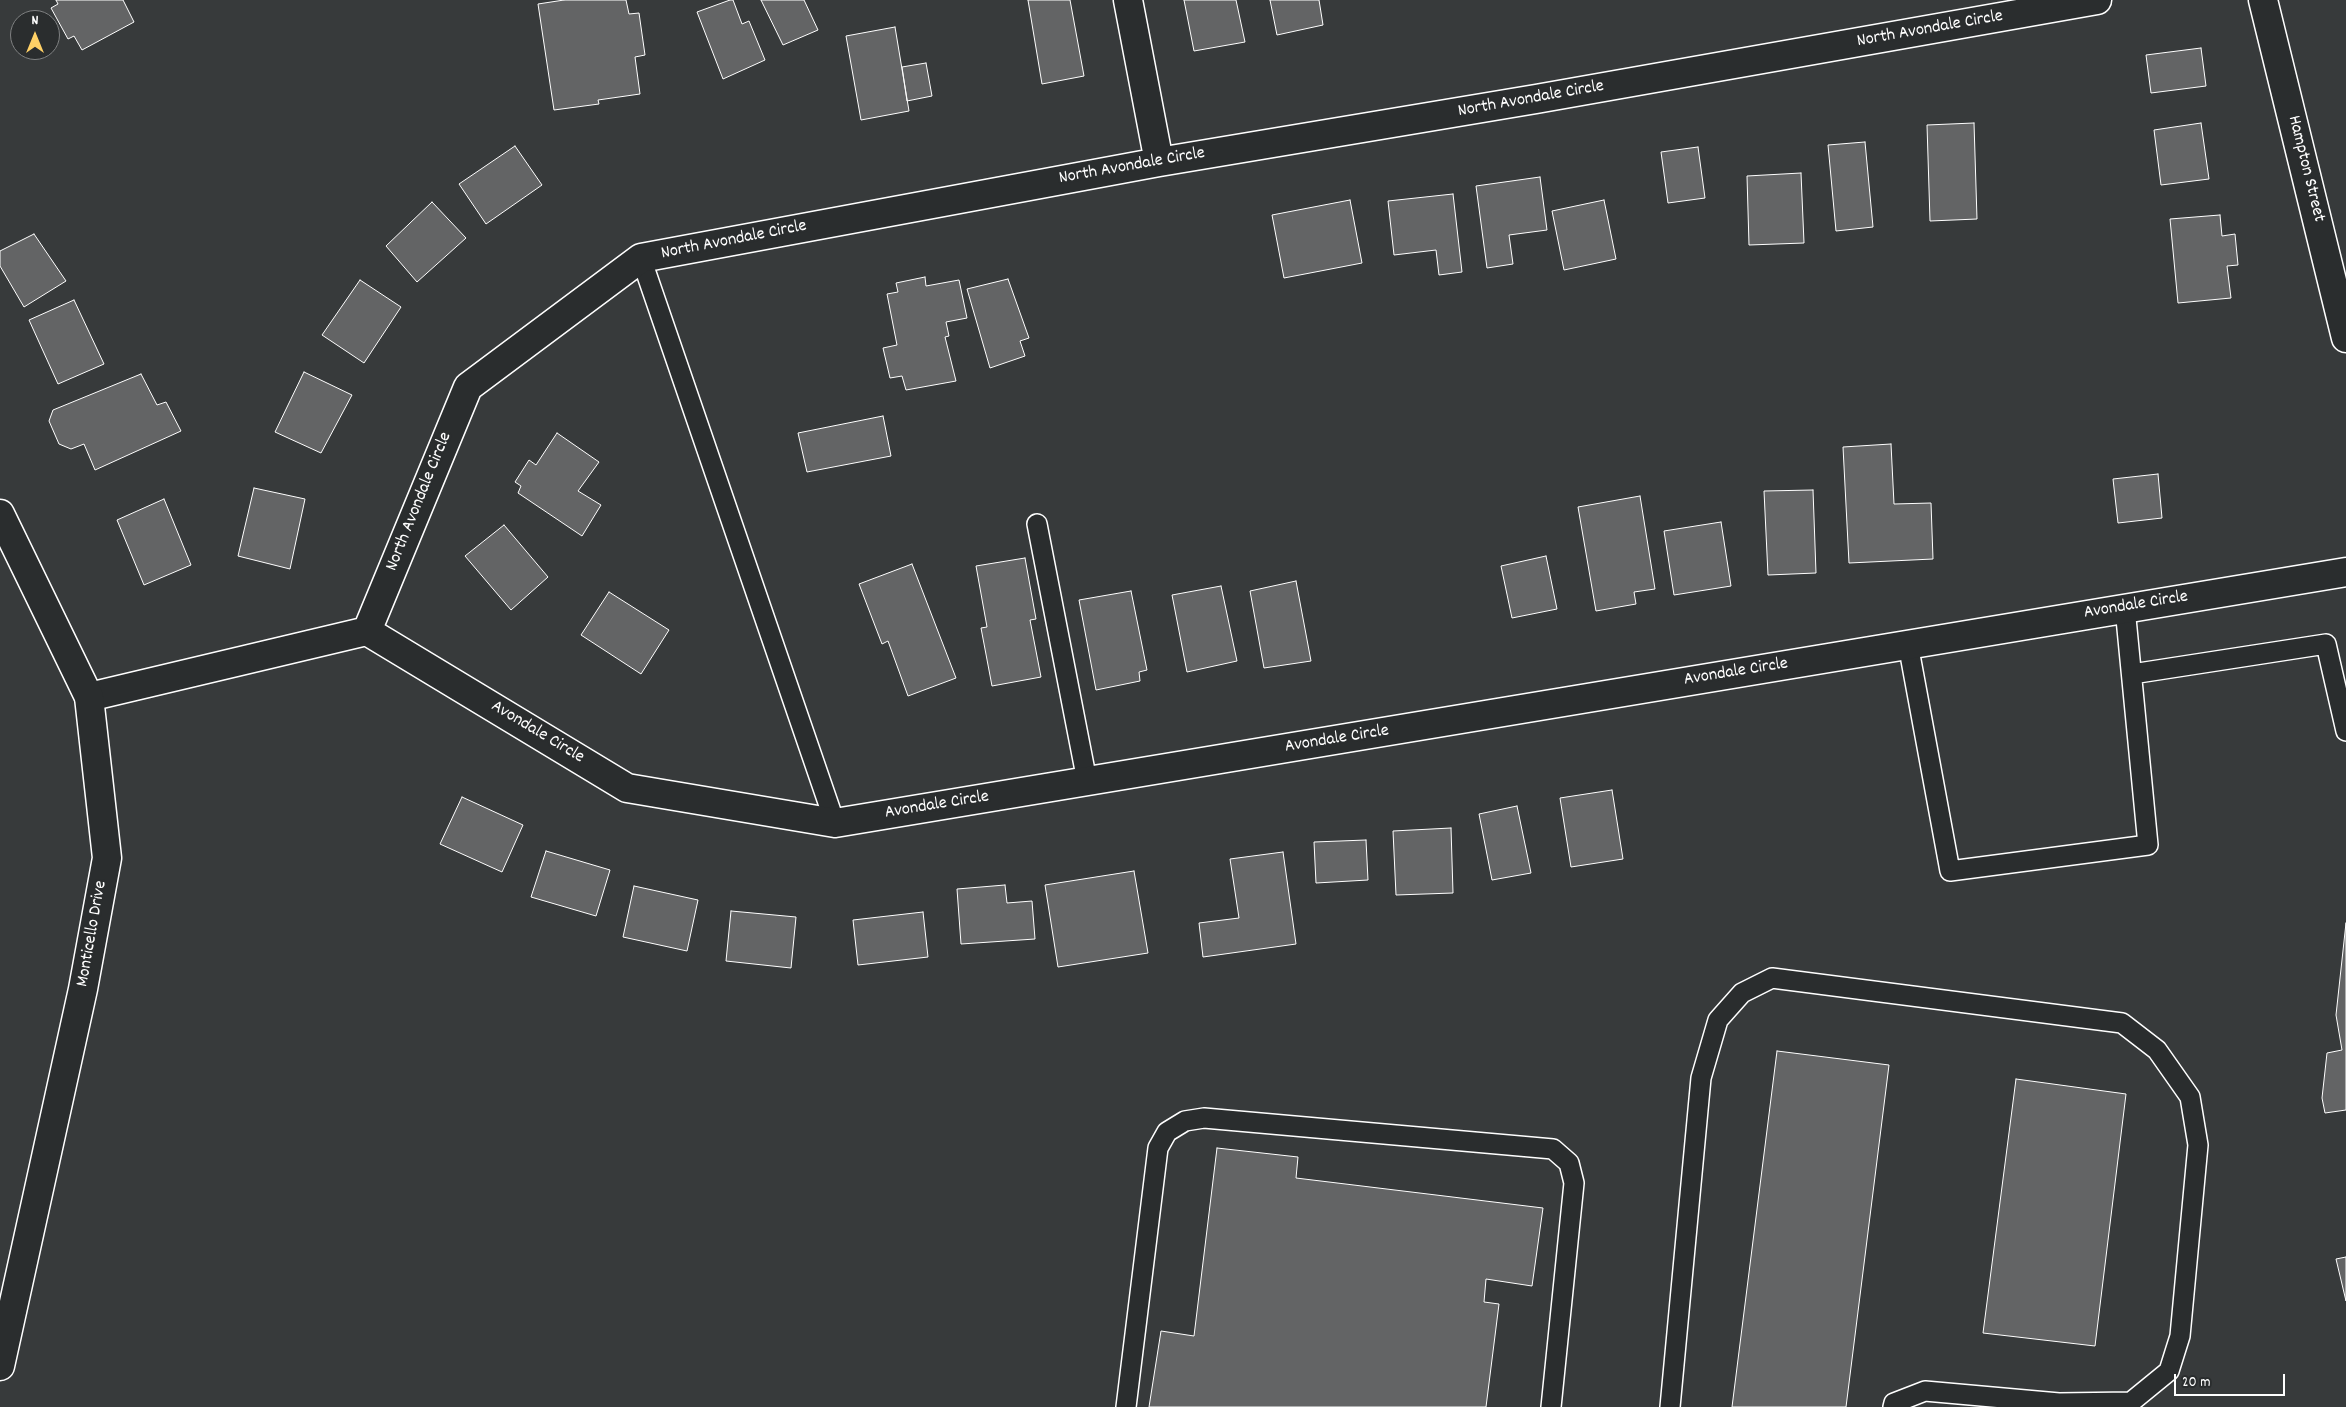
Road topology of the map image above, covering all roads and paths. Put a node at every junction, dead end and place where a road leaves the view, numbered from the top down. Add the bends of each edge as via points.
1 (1128, 0) edge
2 (2097, 0) edge
3 (2263, 0) edge
4 (1159, 162) junction
5 (641, 258) junction
6 (2346, 338) edge
7 (0, 514) edge
8 (1037, 524) dead end
9 (2346, 572) edge
10 (2125, 608) junction
11 (367, 631) junction
12 (1908, 644) junction
13 (2132, 674) junction
14 (89, 697) junction
15 (2346, 731) edge
16 (1087, 781) junction
17 (835, 824) junction
18 (0, 1366) edge
19 (1126, 1407) edge
20 (1551, 1407) edge
21 (1670, 1407) edge
22 (1893, 1407) edge

1 - 4 street
2 - 4 street, North Avondale Circle via 1546,98
3 - 6 street, Hampton Street
4 - 5 street, North Avondale Circle
5 - 11 street, North Avondale Circle via 468,387
5 - 17 lane
7 - 14 street, Monticello Drive
8 - 16 lane
9 - 10 street, Avondale Circle
10 - 12 street, Avondale Circle
10 - 13 lane
11 - 14 street
11 - 17 street, Avondale Circle via 627,788
12 - 13 lane via 1950,871 2148,844
12 - 16 street, Avondale Circle
13 - 15 lane via 2326,644
14 - 18 street, Monticello Drive via 107,858 83,989
16 - 17 street, Avondale Circle
19 - 20 lane via 1158,1148 1167,1132 1185,1121 1204,1118 1553,1149 1570,1163 1574,1183
21 - 22 lane via 1701,1078 1718,1020 1742,993 1772,978 2122,1023 2157,1050 2190,1097 2198,1145 2180,1336 2169,1371 2131,1402 2060,1403 1925,1391 1894,1403

